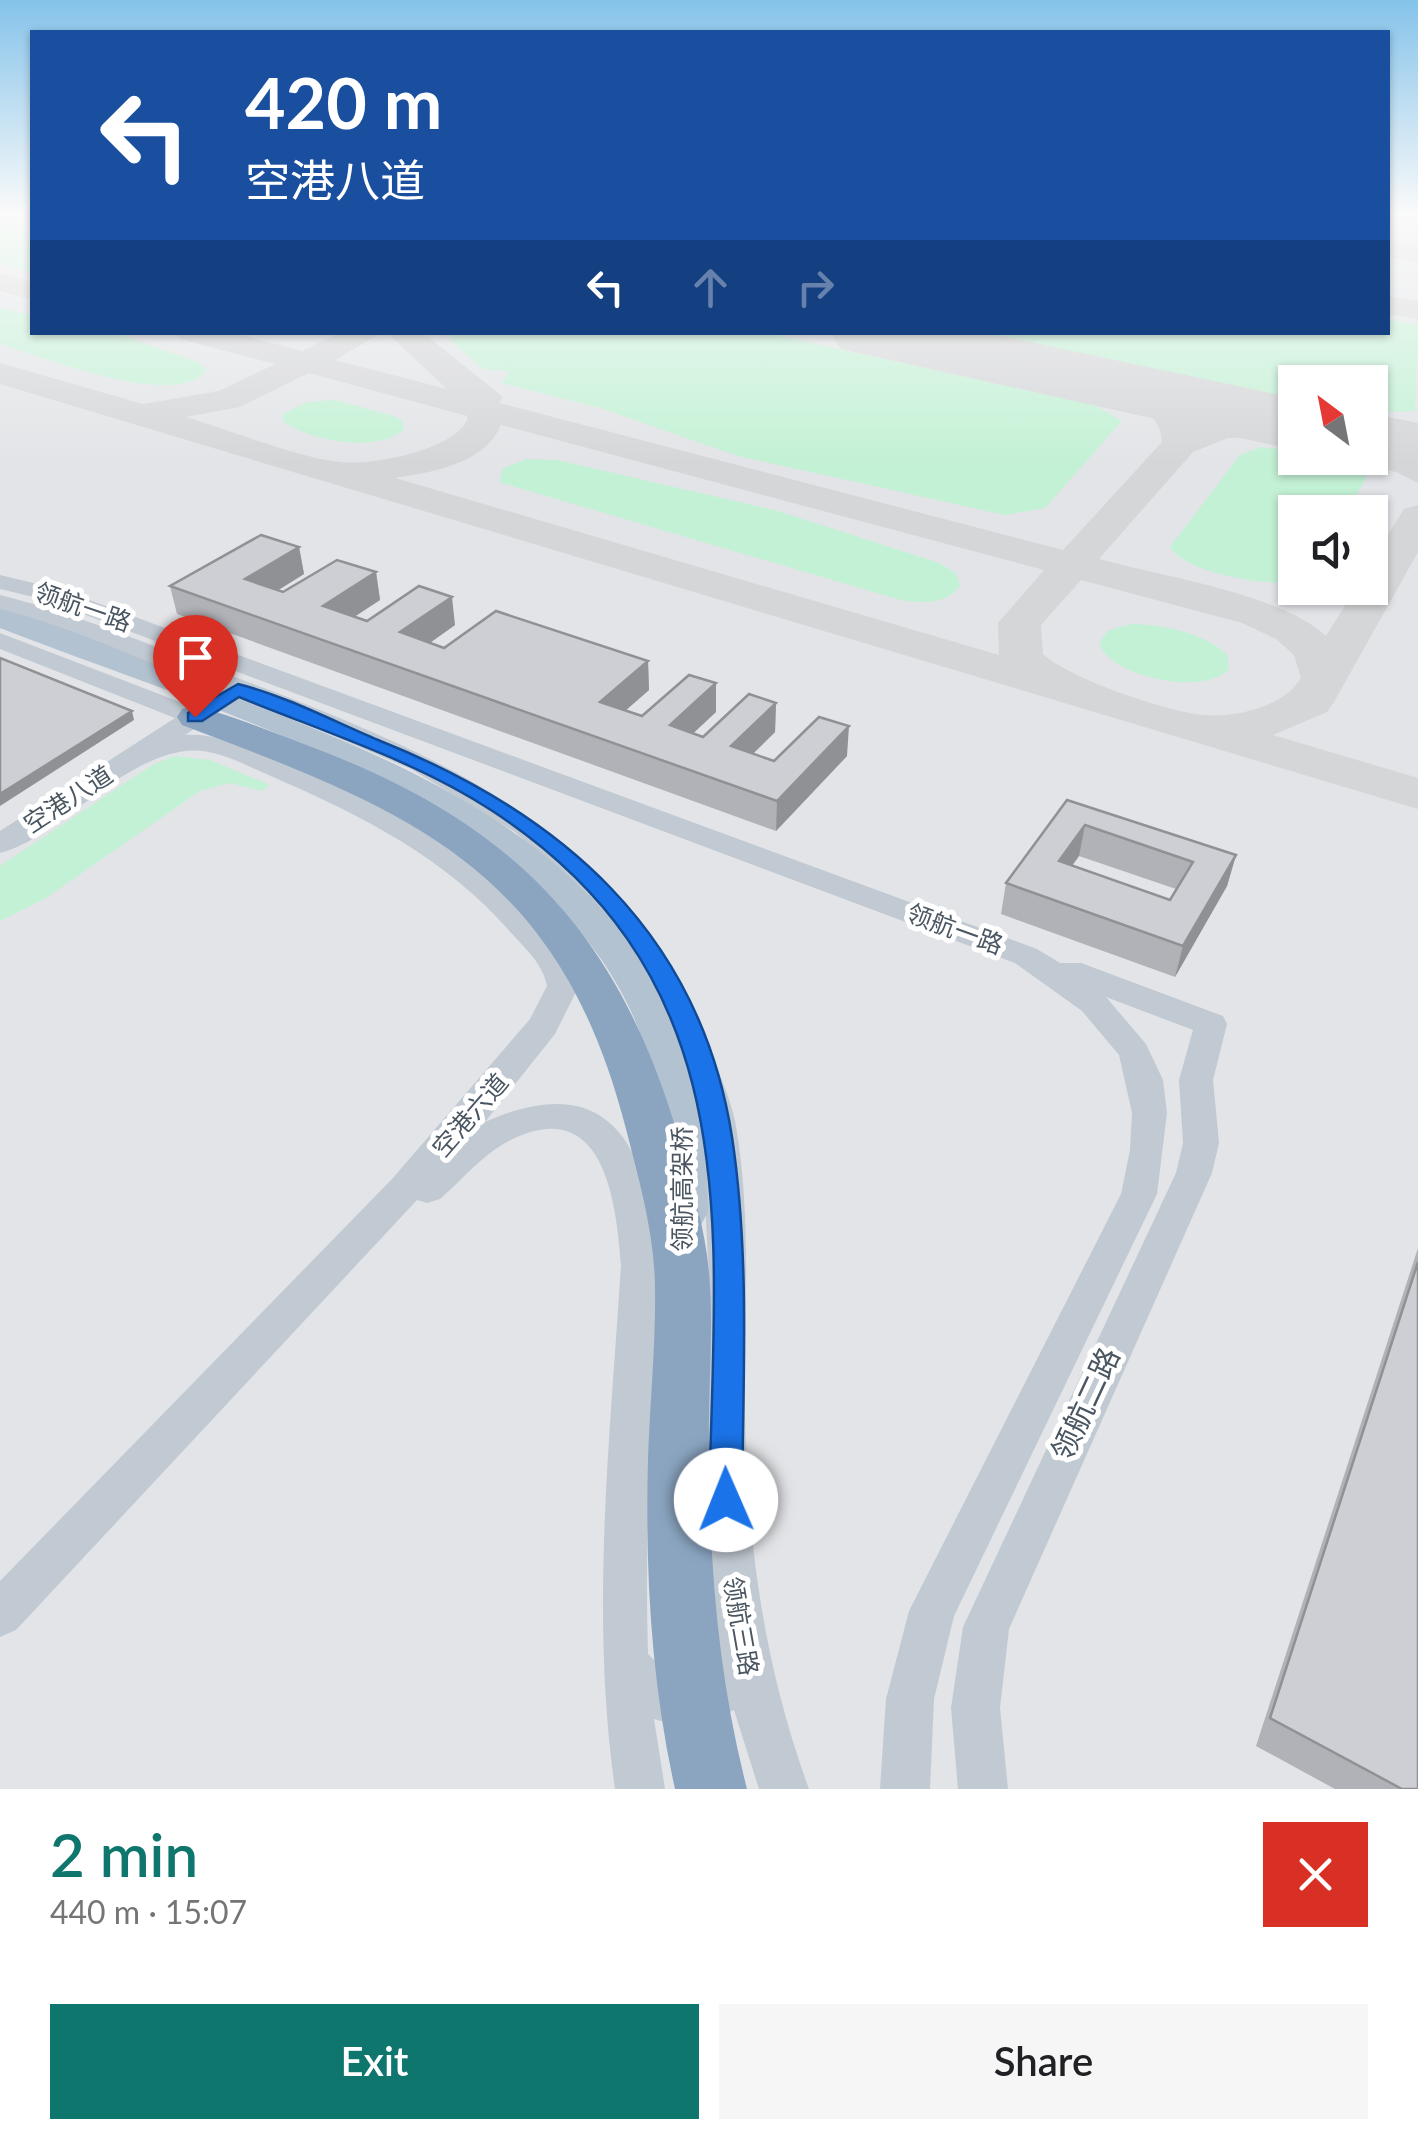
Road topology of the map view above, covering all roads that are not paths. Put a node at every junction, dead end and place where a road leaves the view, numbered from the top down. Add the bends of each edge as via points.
1 (0, 582) edge
2 (0, 605) edge
3 (0, 618) edge
4 (0, 640) edge
5 (238, 690) junction
6 (195, 717) junction
7 (130, 760) junction
8 (0, 844) edge
9 (1026, 956) junction
10 (364, 1235) junction
11 (683, 1288) junction
12 (0, 1614) edge
13 (741, 1639) junction
14 (624, 1655) junction
15 (640, 1789) edge
16 (711, 1789) edge
17 (784, 1789) edge
18 (904, 1789) edge
19 (982, 1789) edge

1 - 9 street, 领航一路 via 54,595
2 - 5 street, 领航三路 via 48,616
3 - 11 main road, 领航高架桥 via 408,780 476,818 545,870 630,970 661,1032 686,1145
4 - 6 street
5 - 6 street, 空港八道
5 - 11 street, 领航三路 via 402,754 470,789 558,847 615,904 664,973 707,1081 725,1191
6 - 7 street, 空港八道
6 - 11 highway via 435,820 493,862 540,908 608,1005 639,1083
7 - 8 street, 空港八道
7 - 10 street, 空港六道 via 204,742 397,821 476,876 560,974 560,1004
9 - 18 street, 领航一路 via 1098,1005 1136,1054 1148,1078 1152,1145 1139,1194 932,1611 902,1730
9 - 19 street, 领航二路 via 1212,1024 1198,1065 1201,1143 1194,1173 986,1627 976,1676
10 - 11 street, 领航三路 via 491,1134 538,1116 563,1115 588,1122 610,1141 622,1162 639,1233
10 - 12 street, 空港六道
11 - 13 street, 领航三路 via 726,1500
11 - 14 street, 领航三路 via 622,1583
11 - 16 highway, 领航高架桥 via 679,1620 693,1723
13 - 14 street via 726,1681 712,1696 693,1702 660,1702 646,1693
13 - 17 street, 领航三路
14 - 15 street, 领航三路

